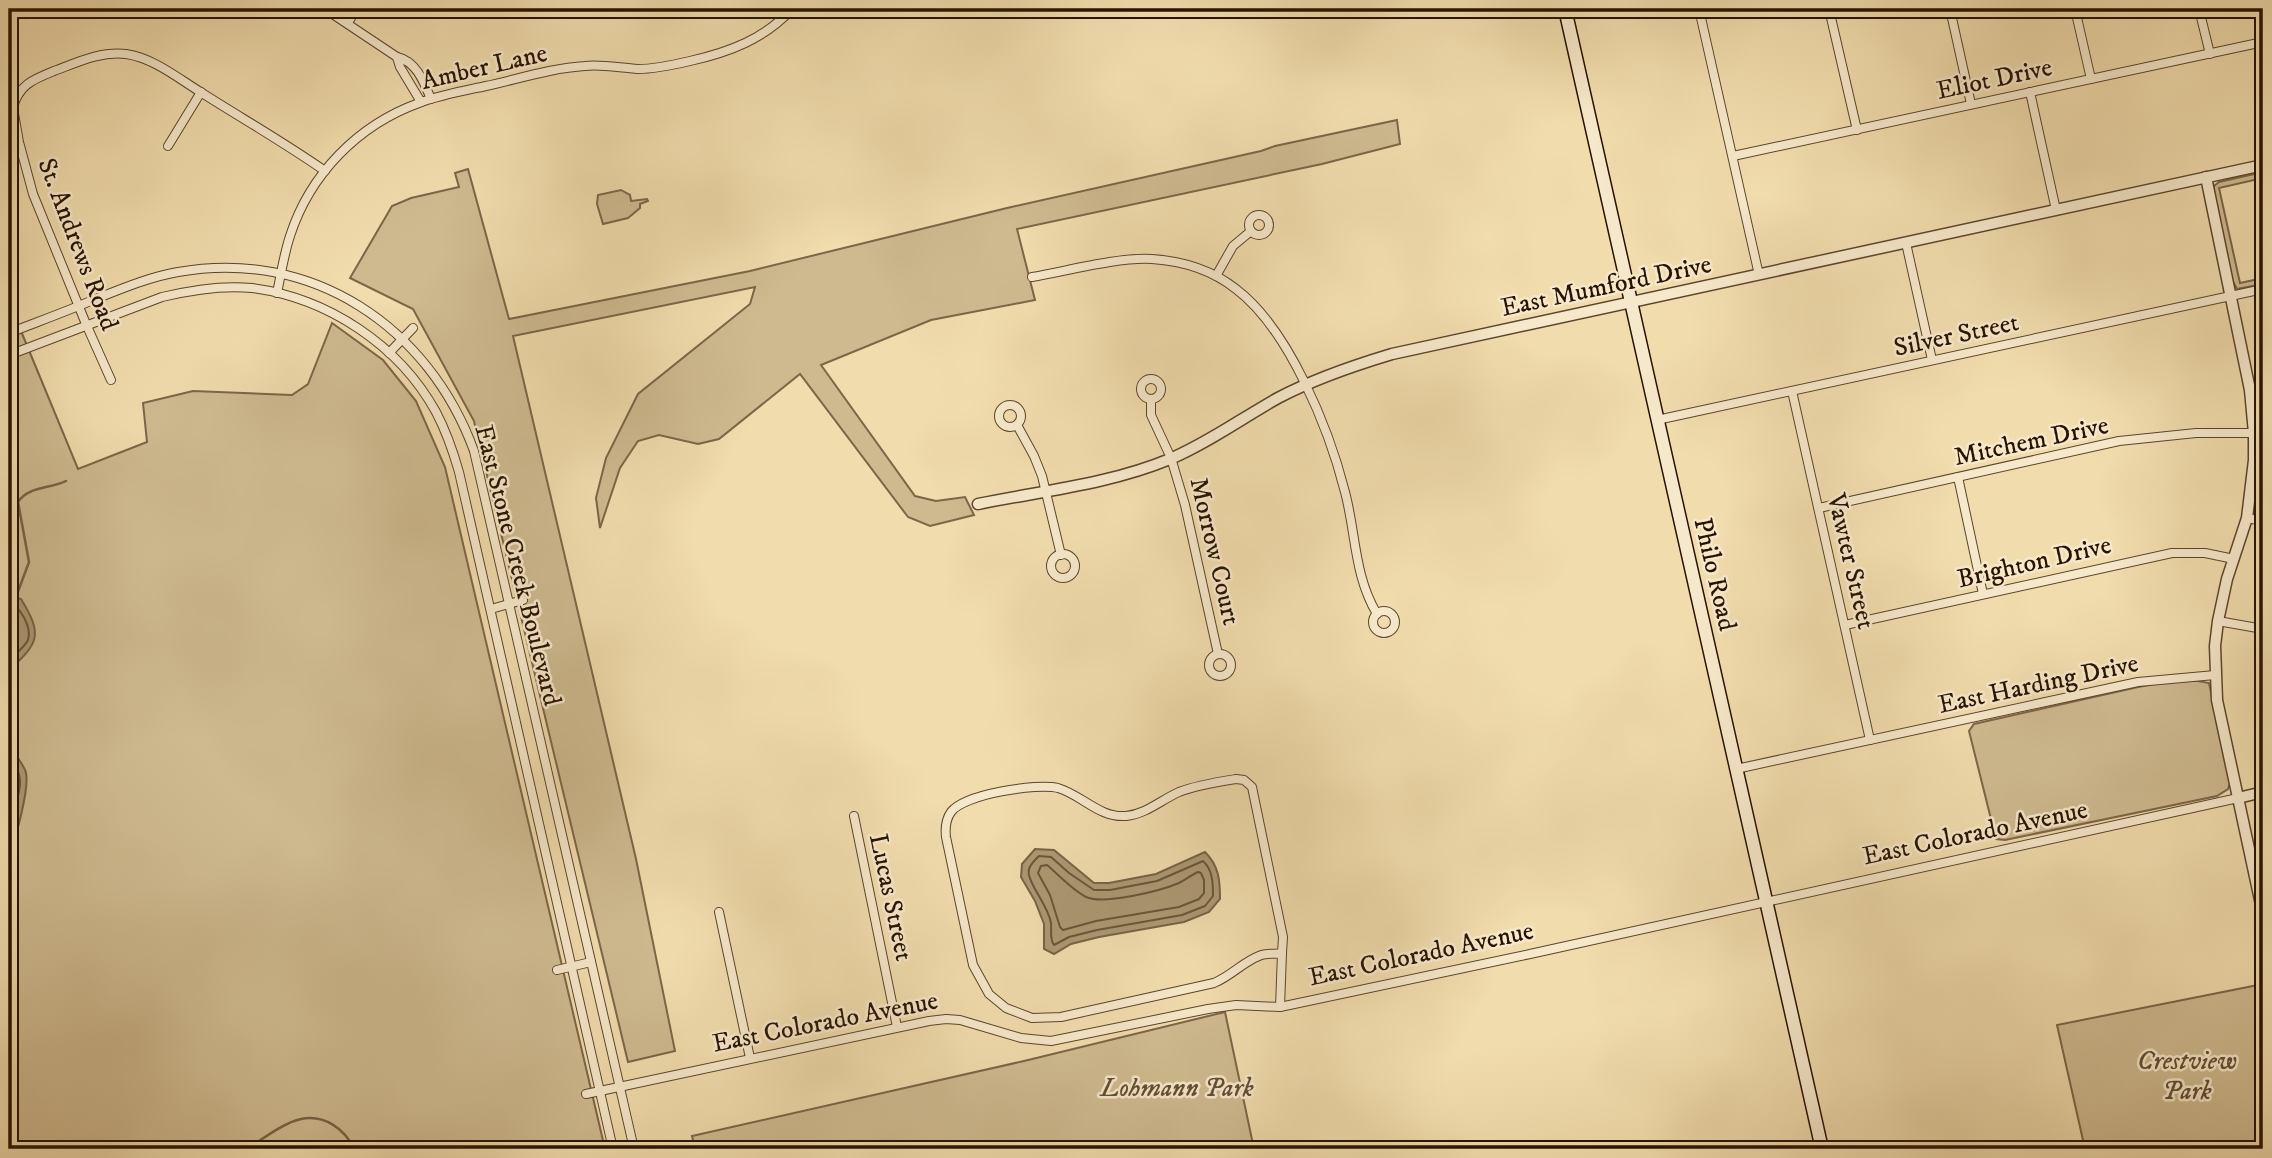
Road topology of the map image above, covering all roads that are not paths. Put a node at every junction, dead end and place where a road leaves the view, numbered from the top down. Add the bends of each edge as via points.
1 (325, 9) edge
2 (356, 9) edge
3 (792, 9) edge
4 (1565, 9) edge
5 (1699, 9) edge
6 (1829, 9) edge
7 (1950, 9) edge
8 (2075, 9) edge
9 (2199, 9) edge
10 (348, 23) junction
11 (2263, 42) edge
12 (2210, 54) junction
13 (397, 57) junction
14 (2091, 79) junction
15 (201, 92) junction
16 (2030, 92) junction
17 (431, 99) junction
18 (421, 102) junction
19 (1971, 104) junction
20 (1857, 130) junction
21 (168, 146) dead end
22 (1733, 156) junction
23 (2263, 165) edge
24 (325, 171) junction
25 (2206, 177) junction
26 (2056, 210) junction
27 (1251, 231) dead end
28 (1906, 243) junction
29 (281, 274) junction
30 (1759, 275) junction
31 (1216, 276) junction
32 (1032, 277) dead end
33 (2263, 289) edge
34 (277, 293) junction
35 (2230, 296) junction
36 (1630, 303) junction
37 (79, 306) junction
38 (86, 324) junction
39 (413, 328) dead end
40 (9, 333) edge
41 (403, 338) junction
42 (389, 353) junction
43 (9, 355) edge
44 (1932, 360) junction
45 (111, 380) dead end
46 (1305, 384) junction
47 (1792, 391) junction
48 (1151, 400) dead end
49 (1657, 420) junction
50 (1017, 425) dead end
51 (2254, 433) junction
52 (1171, 458) junction
53 (1958, 477) junction
54 (1046, 491) junction
55 (978, 504) dead end
56 (1819, 508) junction
57 (2247, 518) junction
58 (2263, 522) edge
59 (1061, 555) dead end
60 (2234, 559) junction
61 (1983, 594) junction
62 (523, 600) dead end
63 (509, 604) junction
64 (491, 609) junction
65 (1377, 614) dead end
66 (2218, 621) junction
67 (1845, 625) junction
68 (2263, 629) edge
69 (1218, 654) dead end
70 (2215, 675) junction
71 (1870, 740) junction
72 (1736, 769) junction
73 (2263, 792) edge
74 (2238, 798) junction
75 (853, 816) dead end
76 (1766, 901) junction
77 (719, 912) dead end
78 (2263, 914) edge
79 (1282, 953) junction
80 (591, 962) junction
81 (571, 967) junction
82 (557, 970) dead end
83 (1280, 1007) junction
84 (897, 1027) junction
85 (750, 1058) junction
86 (620, 1086) junction
87 (600, 1090) junction
88 (586, 1094) dead end
89 (613, 1149) edge
90 (634, 1149) edge
91 (1822, 1149) edge

1 - 10 street
2 - 10 street
3 - 17 street, Amber Lane via 753,40 720,54 637,69 569,68
4 - 36 main road, Philo Road
5 - 22 street
6 - 20 street
7 - 19 street
8 - 14 street
9 - 12 street
10 - 13 street
11 - 12 street, Eliot Drive
12 - 14 street, Eliot Drive
13 - 17 street via 410,62
13 - 18 street
14 - 16 street, Eliot Drive
15 - 21 street
15 - 24 street, St. Andrews Road
15 - 37 street, St. Andrews Road via 149,61 117,54 85,59 33,80 19,91 14,116 28,178
16 - 19 street, Eliot Drive
16 - 26 street
17 - 18 street, Amber Lane
18 - 24 street, Amber Lane via 368,128
19 - 20 street, Eliot Drive
20 - 22 street, Eliot Drive
22 - 30 street
23 - 25 street, East Mumford Drive
24 - 29 street, Amber Lane via 290,236
25 - 26 street, East Mumford Drive
25 - 35 street
26 - 28 street, East Mumford Drive
27 - 31 street via 1233,246
28 - 30 street, East Mumford Drive
28 - 44 street
29 - 34 street, Amber Lane
29 - 37 street, East Stone Creek Boulevard via 232,268 178,272
29 - 41 street, East Stone Creek Boulevard via 341,295
30 - 36 street, East Mumford Drive
31 - 32 street via 1190,265 1150,259
31 - 46 street via 1257,309
33 - 35 street, Silver Street
34 - 38 street, East Stone Creek Boulevard via 243,288 186,291
34 - 42 street, East Stone Creek Boulevard via 336,315
35 - 44 street, Silver Street
35 - 51 street
36 - 46 street, East Mumford Drive via 1392,354
36 - 49 main road, Philo Road
37 - 38 street, St. Andrews Road
37 - 40 street, East Stone Creek Boulevard
38 - 43 street, East Stone Creek Boulevard
38 - 45 street, St. Andrews Road
39 - 41 street
41 - 42 street
41 - 63 street, East Stone Creek Boulevard via 430,368 467,432
42 - 64 street, East Stone Creek Boulevard via 424,393 445,432
44 - 47 street, Silver Street
46 - 52 street, East Mumford Drive
46 - 65 street via 1340,474 1360,579
47 - 49 street, Silver Street
47 - 56 street, Vawter Street
48 - 52 street, Morrow Court via 1151,415
49 - 72 main road, Philo Road
50 - 54 street
51 - 53 street, Mitchem Drive via 2196,433 2119,442
51 - 57 street
52 - 54 street, East Mumford Drive via 1127,474
52 - 69 street, Morrow Court
53 - 56 street, Mitchem Drive
53 - 61 street
54 - 55 street, East Mumford Drive
54 - 59 street
56 - 67 street, Vawter Street
57 - 58 street
57 - 60 street
60 - 61 street, Brighton Drive via 2172,553
60 - 66 street
61 - 67 street, Brighton Drive
62 - 63 street
63 - 64 street
63 - 80 street, East Stone Creek Boulevard
64 - 81 street, East Stone Creek Boulevard
66 - 68 street
66 - 70 street
67 - 71 street, Vawter Street
70 - 71 street, East Harding Drive via 2138,682
70 - 74 street
71 - 72 street, East Harding Drive
72 - 76 main road, Philo Road
73 - 74 street, East Colorado Avenue
74 - 76 street, East Colorado Avenue
74 - 78 street
75 - 84 street, Lucas Street
76 - 83 street, East Colorado Avenue
76 - 91 main road, Philo Road
77 - 85 street
79 - 79 street via 1283,937 1252,787 1244,780 1181,792 1127,816 1104,812 1060,789 1035,786 966,801 949,816 946,837 973,965 989,994 1018,1014 1061,1017 1214,983 1257,956
79 - 83 street
80 - 81 street
80 - 86 street, East Stone Creek Boulevard
81 - 82 street
81 - 87 street, East Stone Creek Boulevard
83 - 84 street, East Colorado Avenue via 1208,1009 1051,1041 1021,1038 960,1020
84 - 85 street, East Colorado Avenue
85 - 86 street, East Colorado Avenue
86 - 87 street, East Colorado Avenue
86 - 90 street, East Stone Creek Boulevard
87 - 88 street, East Colorado Avenue
87 - 89 street, East Stone Creek Boulevard

